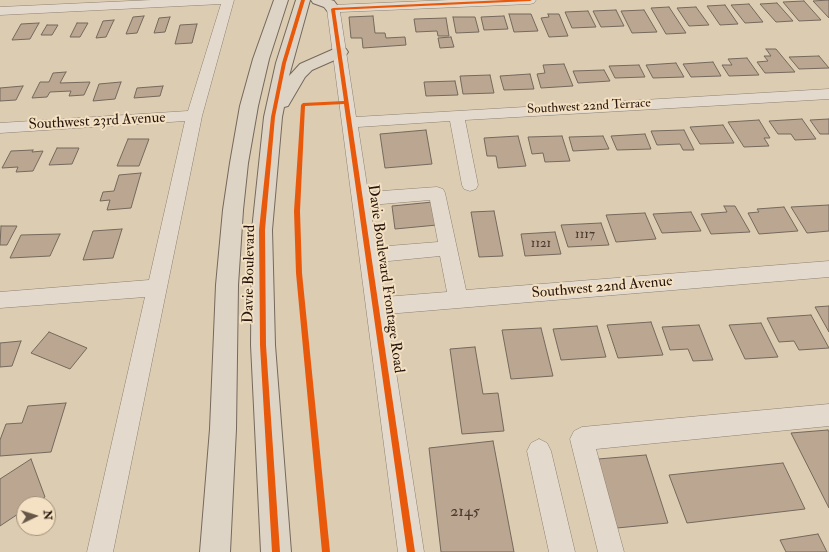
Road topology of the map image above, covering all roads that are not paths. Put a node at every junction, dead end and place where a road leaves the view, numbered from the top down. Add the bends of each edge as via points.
1 (228, 0) edge
2 (280, 0) edge
3 (303, 0) edge
4 (530, 0) edge
5 (325, 4) edge
6 (0, 11) edge
7 (340, 52) junction
8 (829, 94) edge
9 (456, 115) junction
10 (194, 116) junction
11 (273, 117) junction
12 (350, 122) junction
13 (0, 128) edge
14 (470, 185) dead end
15 (361, 199) junction
16 (448, 248) junction
17 (368, 255) junction
18 (829, 269) edge
19 (156, 288) junction
20 (0, 300) edge
21 (458, 300) junction
22 (376, 306) junction
23 (829, 415) edge
24 (539, 451) dead end
25 (100, 552) edge
26 (215, 552) edge
27 (276, 552) edge
28 (411, 552) edge
29 (562, 552) edge
30 (611, 552) edge

1 - 6 street
1 - 10 street
2 - 26 main road, Davie Boulevard via 259,66 248,112 233,210 227,285 223,429
3 - 11 main road, Davie Boulevard via 284,63
4 - 5 street
5 - 7 street, Davie Boulevard Frontage Road
7 - 11 main road via 310,64 303,70
7 - 12 street, Davie Boulevard Frontage Road
8 - 9 street, Southwest 22nd Terrace
9 - 12 street, Southwest 22nd Terrace
9 - 14 street
10 - 13 street, Southwest 23rd Avenue
10 - 19 street
11 - 27 main road, Davie Boulevard via 262,230 261,282
12 - 15 street, Davie Boulevard Frontage Road
15 - 16 street via 437,193
15 - 17 street, Davie Boulevard Frontage Road
16 - 17 street
16 - 21 street
17 - 22 street, Davie Boulevard Frontage Road
18 - 21 street, Southwest 22nd Avenue
19 - 20 street
19 - 25 street
21 - 22 street, Southwest 22nd Avenue
22 - 28 street, Davie Boulevard Frontage Road
23 - 30 street via 582,439
24 - 29 street

